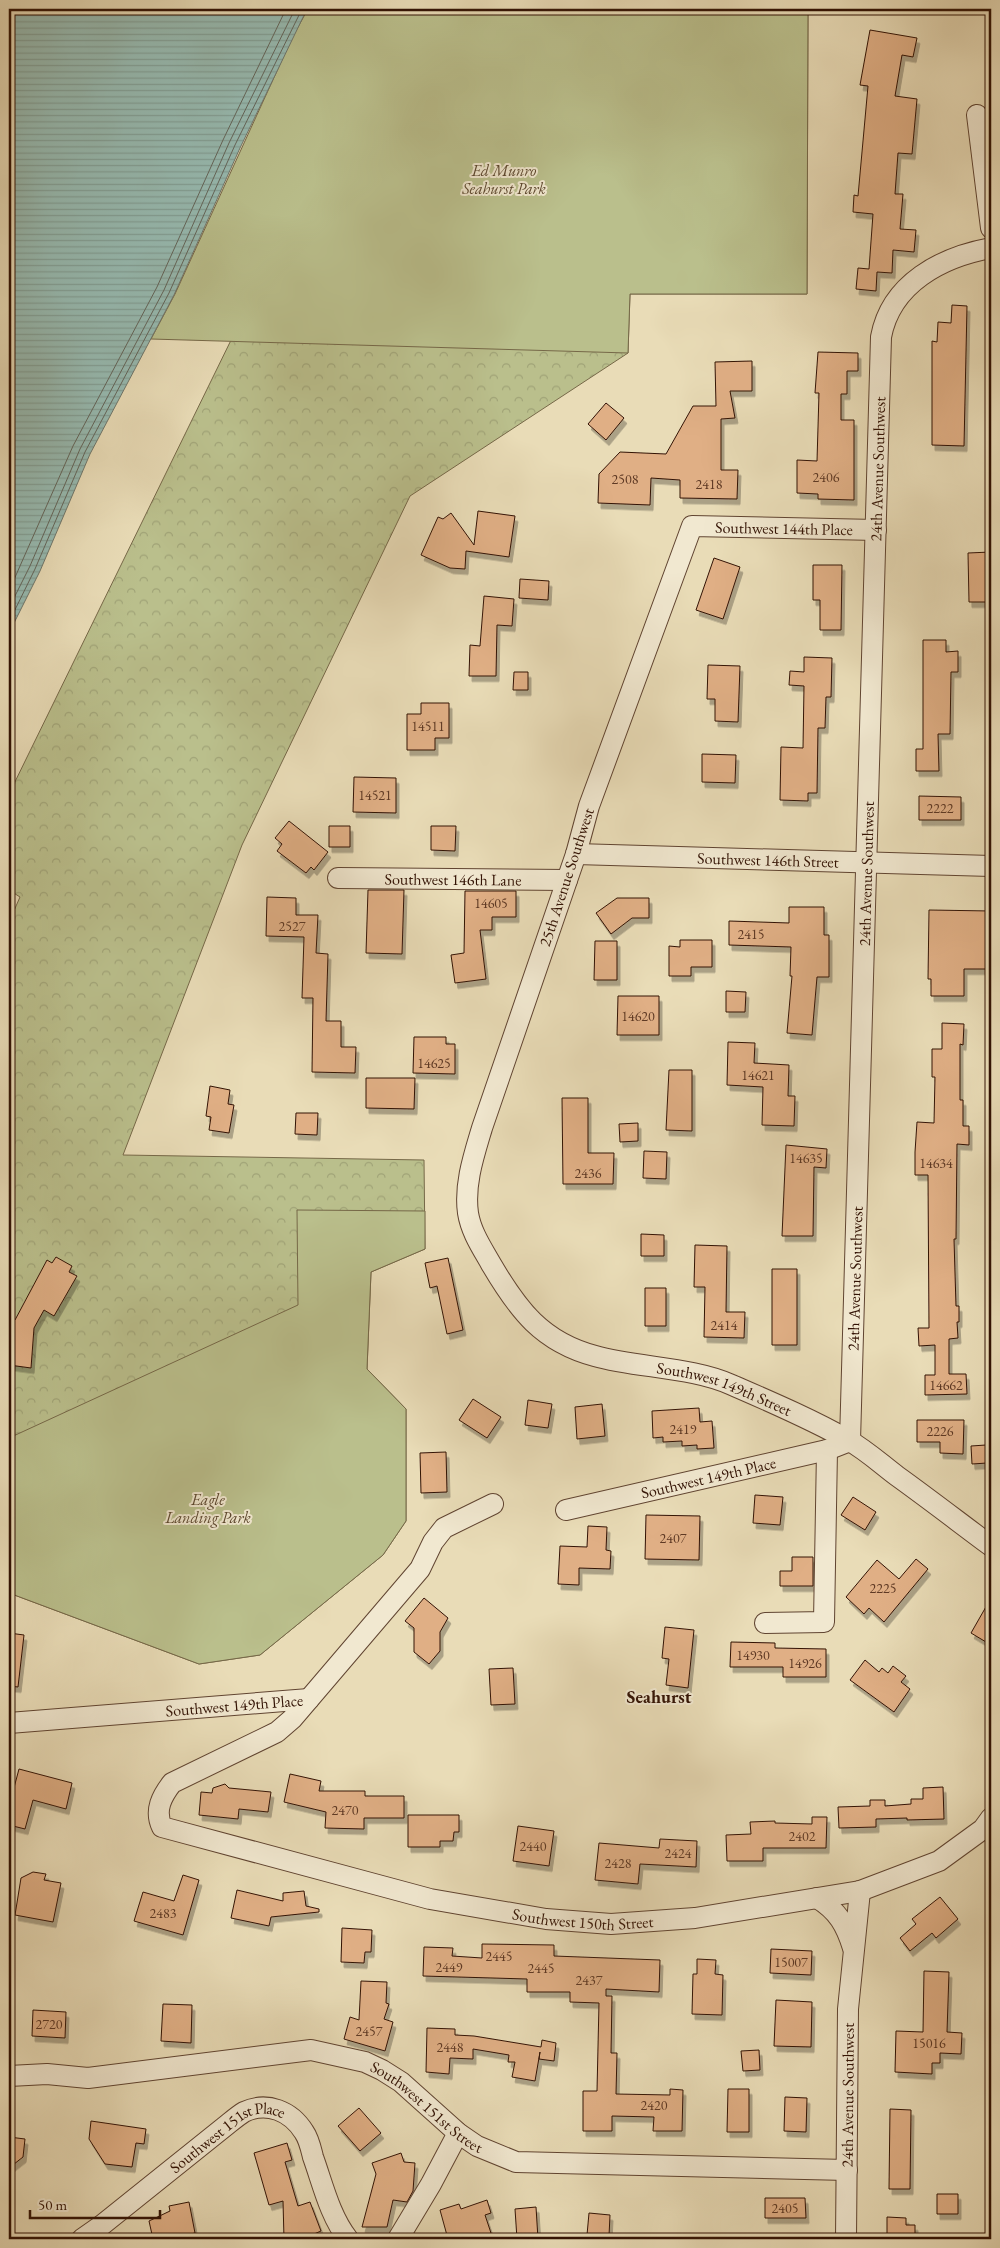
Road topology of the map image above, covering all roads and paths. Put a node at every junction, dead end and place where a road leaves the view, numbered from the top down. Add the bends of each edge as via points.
1 (977, 115) dead end
2 (991, 228) edge
3 (991, 248) edge
4 (692, 526) joint
5 (876, 530) junction
6 (576, 854) junction
7 (868, 862) junction
8 (991, 866) edge
9 (338, 878) dead end
10 (567, 880) junction
11 (473, 1233) joint
12 (850, 1441) junction
13 (827, 1450) junction
14 (493, 1504) dead end
15 (566, 1510) dead end
16 (991, 1546) edge
17 (765, 1623) dead end
18 (309, 1699) junction
19 (9, 1723) edge
20 (991, 1818) edge
21 (860, 1891) junction
22 (817, 1898) junction
23 (854, 1953) junction
24 (9, 2076) edge
25 (458, 2133) junction
26 (847, 2170) junction
27 (82, 2239) edge
28 (348, 2239) edge
29 (398, 2239) edge
30 (846, 2239) edge

1 - 2 street
3 - 5 street, 24th Avenue Southwest via 942,262 919,277 902,293 884,319
4 - 5 street, Southwest 144th Place
4 - 6 street, 25th Avenue Southwest via 589,806
5 - 7 street, 24th Avenue Southwest
6 - 7 street, Southwest 146th Street
6 - 10 street, 25th Avenue Southwest
7 - 8 street, Southwest 146th Street
7 - 12 street, 24th Avenue Southwest
9 - 10 street, Southwest 146th Lane
10 - 11 street, 25th Avenue Southwest via 472,1162 468,1212
11 - 12 street, Southwest 149th Street via 509,1294 529,1318 549,1336 574,1350 730,1384
12 - 13 street, Southwest 149th Place
12 - 16 street, Southwest 149th Street
13 - 15 street, Southwest 149th Place
13 - 17 street via 824,1622
14 - 18 street, Southwest 149th Place via 444,1528 420,1569
18 - 19 street, Southwest 149th Place
18 - 22 street, Southwest 150th Street via 277,1732 172,1783 162,1796 158,1819 168,1829 430,1899 546,1920 611,1924 686,1918
20 - 21 street, Southwest 150th Street via 982,1829 939,1861
21 - 22 street, Southwest 150th Street
21 - 23 street, 24th Avenue Southwest
22 - 23 street, 24th Avenue Southwest via 832,1907 848,1932
23 - 26 street, 24th Avenue Southwest via 847,2038
24 - 25 street, Southwest 151st Street via 47,2074 88,2078 311,2050 365,2062 382,2070 401,2082
25 - 26 street, Southwest 151st Street via 478,2146 516,2162
25 - 29 street
26 - 30 street, 24th Avenue Southwest
27 - 28 street, Southwest 151st Place via 244,2112 274,2108 285,2112 305,2133 332,2212

